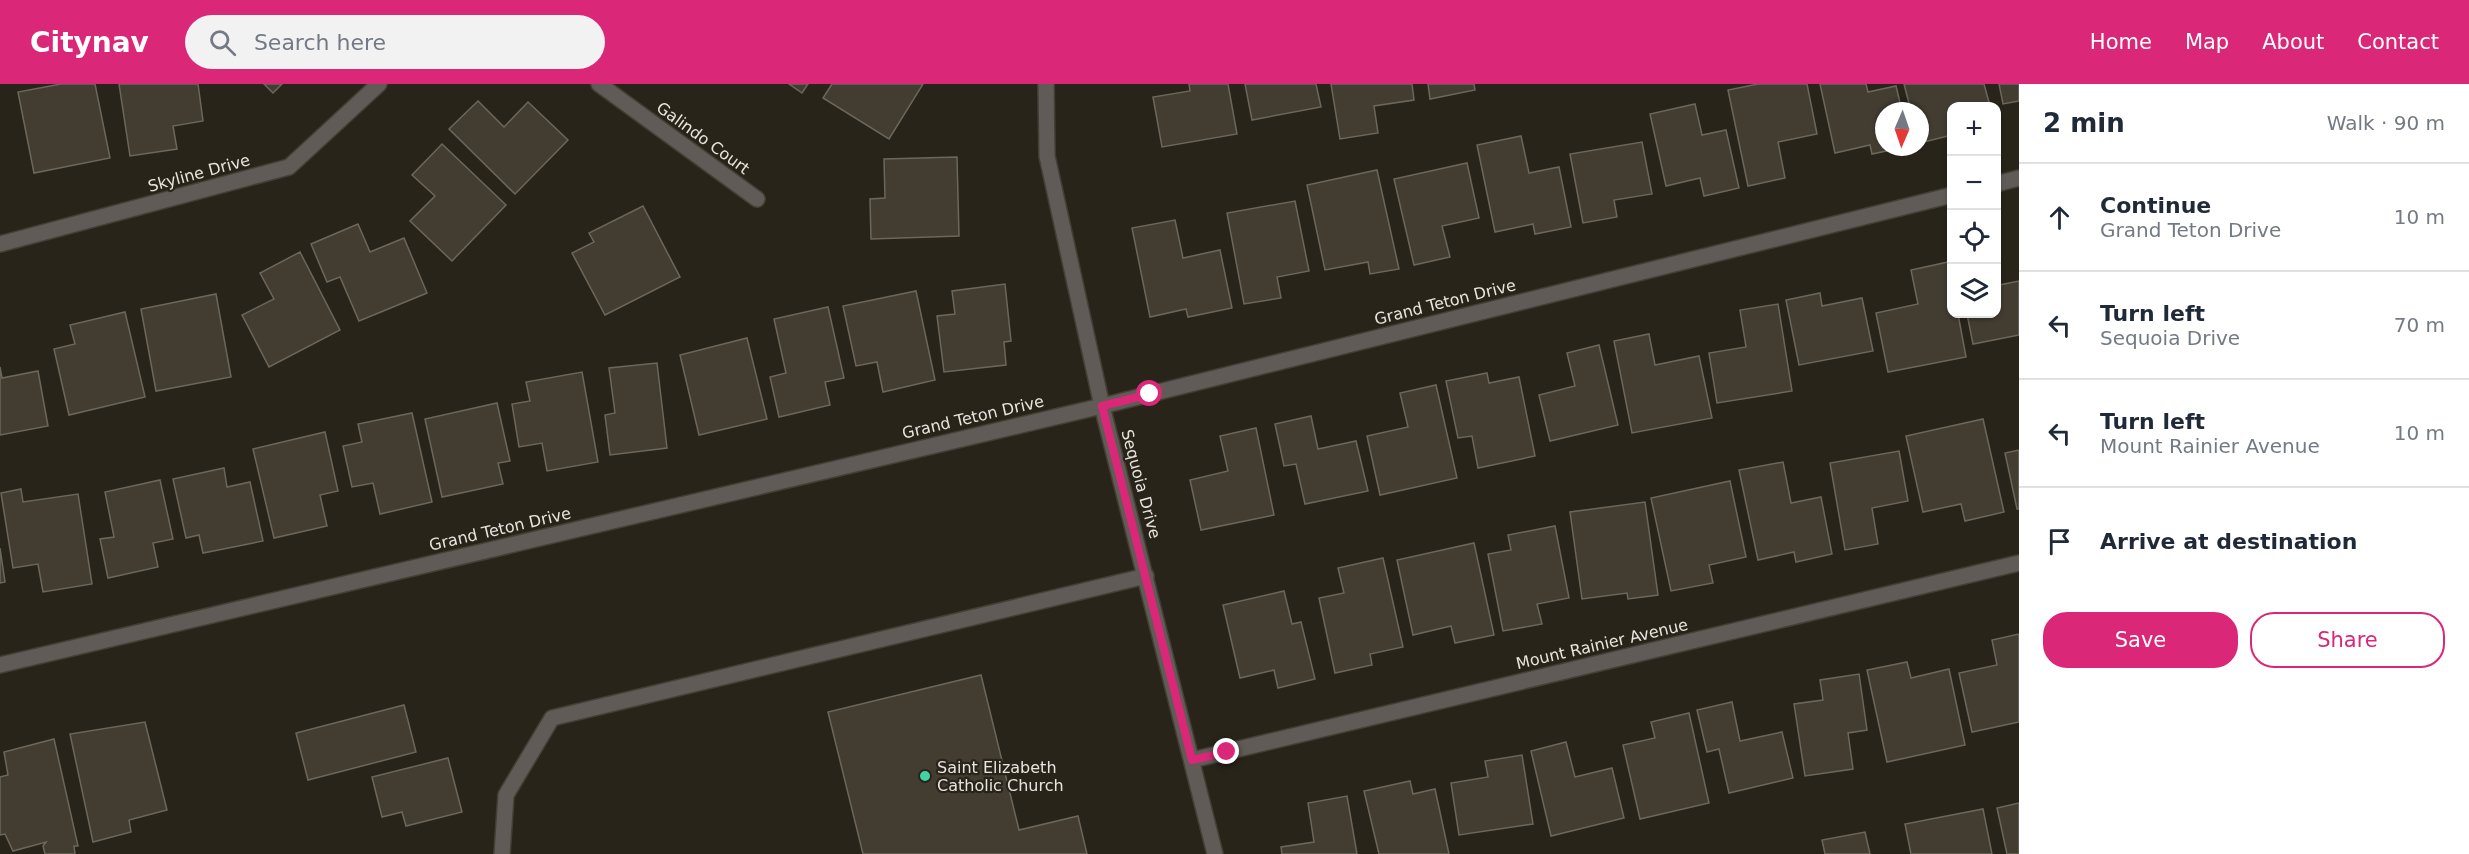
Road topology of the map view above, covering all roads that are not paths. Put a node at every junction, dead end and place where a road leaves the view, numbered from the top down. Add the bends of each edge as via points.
1 (379, 84) edge
2 (599, 84) edge
3 (1046, 84) edge
4 (2019, 178) edge
5 (2001, 183) edge
6 (1947, 196) edge
7 (757, 199) dead end
8 (0, 244) edge
9 (1102, 406) junction
10 (2019, 563) edge
11 (1146, 576) junction
12 (0, 666) edge
13 (1192, 760) junction
14 (502, 854) edge
15 (1215, 854) edge

1 - 8 street, Skyline Drive via 289,167
2 - 7 street, Galindo Court
3 - 9 street, Sequoia Drive via 1047,156
4 - 5 street
6 - 9 street, Grand Teton Drive
9 - 11 street, Sequoia Drive
9 - 12 street, Grand Teton Drive
10 - 13 street, Mount Rainier Avenue
11 - 13 street, Sequoia Drive
11 - 14 street via 552,718 506,795
13 - 15 street, Sequoia Drive

